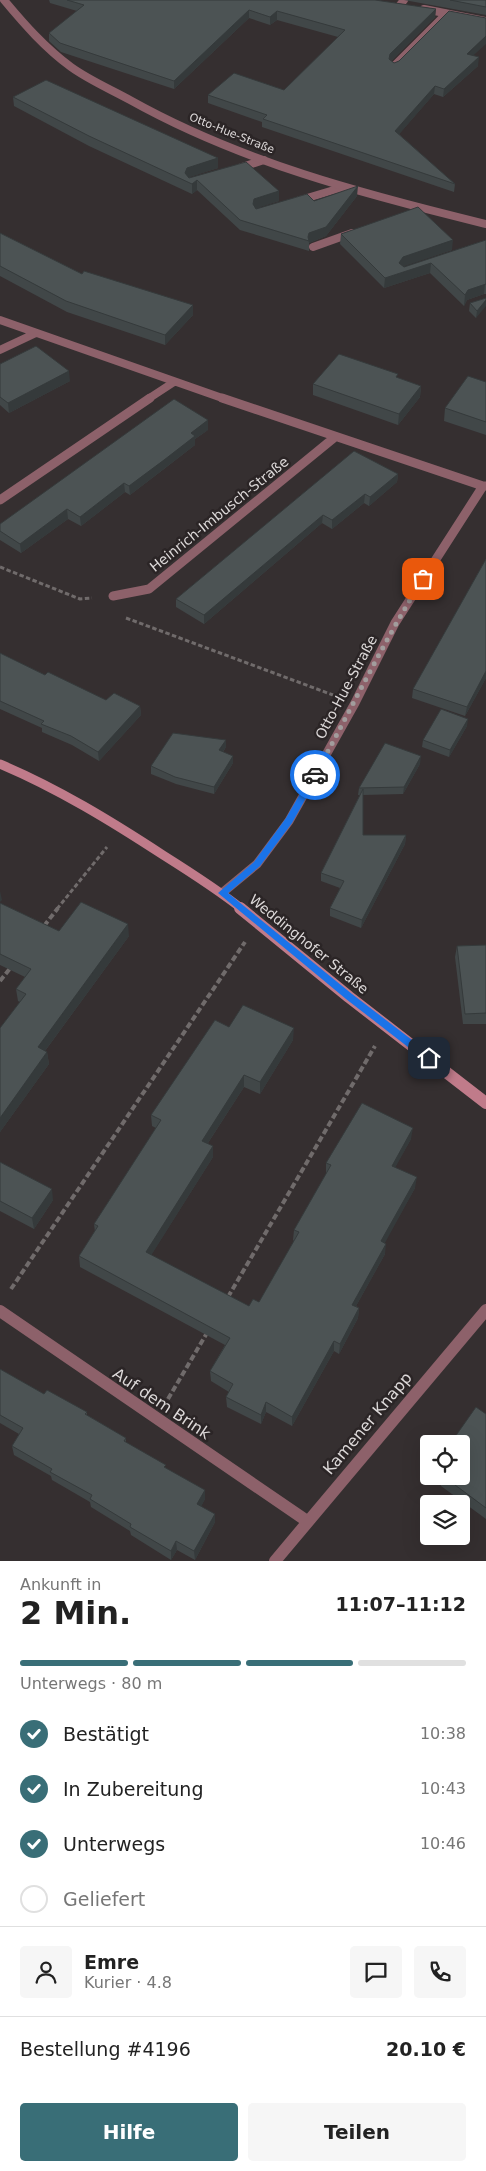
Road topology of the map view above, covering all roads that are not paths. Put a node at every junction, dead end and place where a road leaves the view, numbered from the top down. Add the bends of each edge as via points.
1 (4, 0) edge
2 (402, 2) edge
3 (391, 4) edge
4 (409, 6) edge
5 (418, 8) edge
6 (446, 14) junction
7 (486, 21) edge
8 (394, 66) edge
9 (264, 160) junction
10 (227, 171) edge
11 (344, 187) junction
12 (287, 204) edge
13 (419, 208) junction
14 (410, 212) edge
15 (486, 224) edge
16 (357, 231) edge
17 (313, 247) dead end
18 (0, 320) edge
19 (36, 333) junction
20 (0, 350) edge
21 (174, 382) junction
22 (335, 437) junction
23 (485, 486) edge
24 (0, 500) edge
25 (112, 596) road end
26 (0, 764) edge
27 (222, 893) junction
28 (486, 1103) edge
29 (486, 1310) edge
30 (0, 1311) edge
31 (307, 1521) junction
32 (275, 1561) edge

1 - 9 street, Otto-Hue-Straße via 65,63 140,107
2 - 3 street
2 - 4 street
5 - 6 street
6 - 7 street
6 - 8 street
9 - 10 street
9 - 11 street, Otto-Hue-Straße
11 - 12 street
11 - 13 street, Otto-Hue-Straße
13 - 14 street
13 - 15 street, Otto-Hue-Straße
16 - 17 street
18 - 19 street
19 - 20 street
19 - 21 street
21 - 22 street
21 - 24 street
22 - 23 street
22 - 25 street, Heinrich-Imbusch-Straße via 149,590
23 - 27 street, Otto-Hue-Straße via 394,623 355,703 289,821 257,864
26 - 27 street, Weddinghofer Straße via 122,828
27 - 28 street, Weddinghofer Straße
29 - 31 street, Kamener Knapp
30 - 31 street, Auf dem Brink
31 - 32 street, Kamener Knapp

